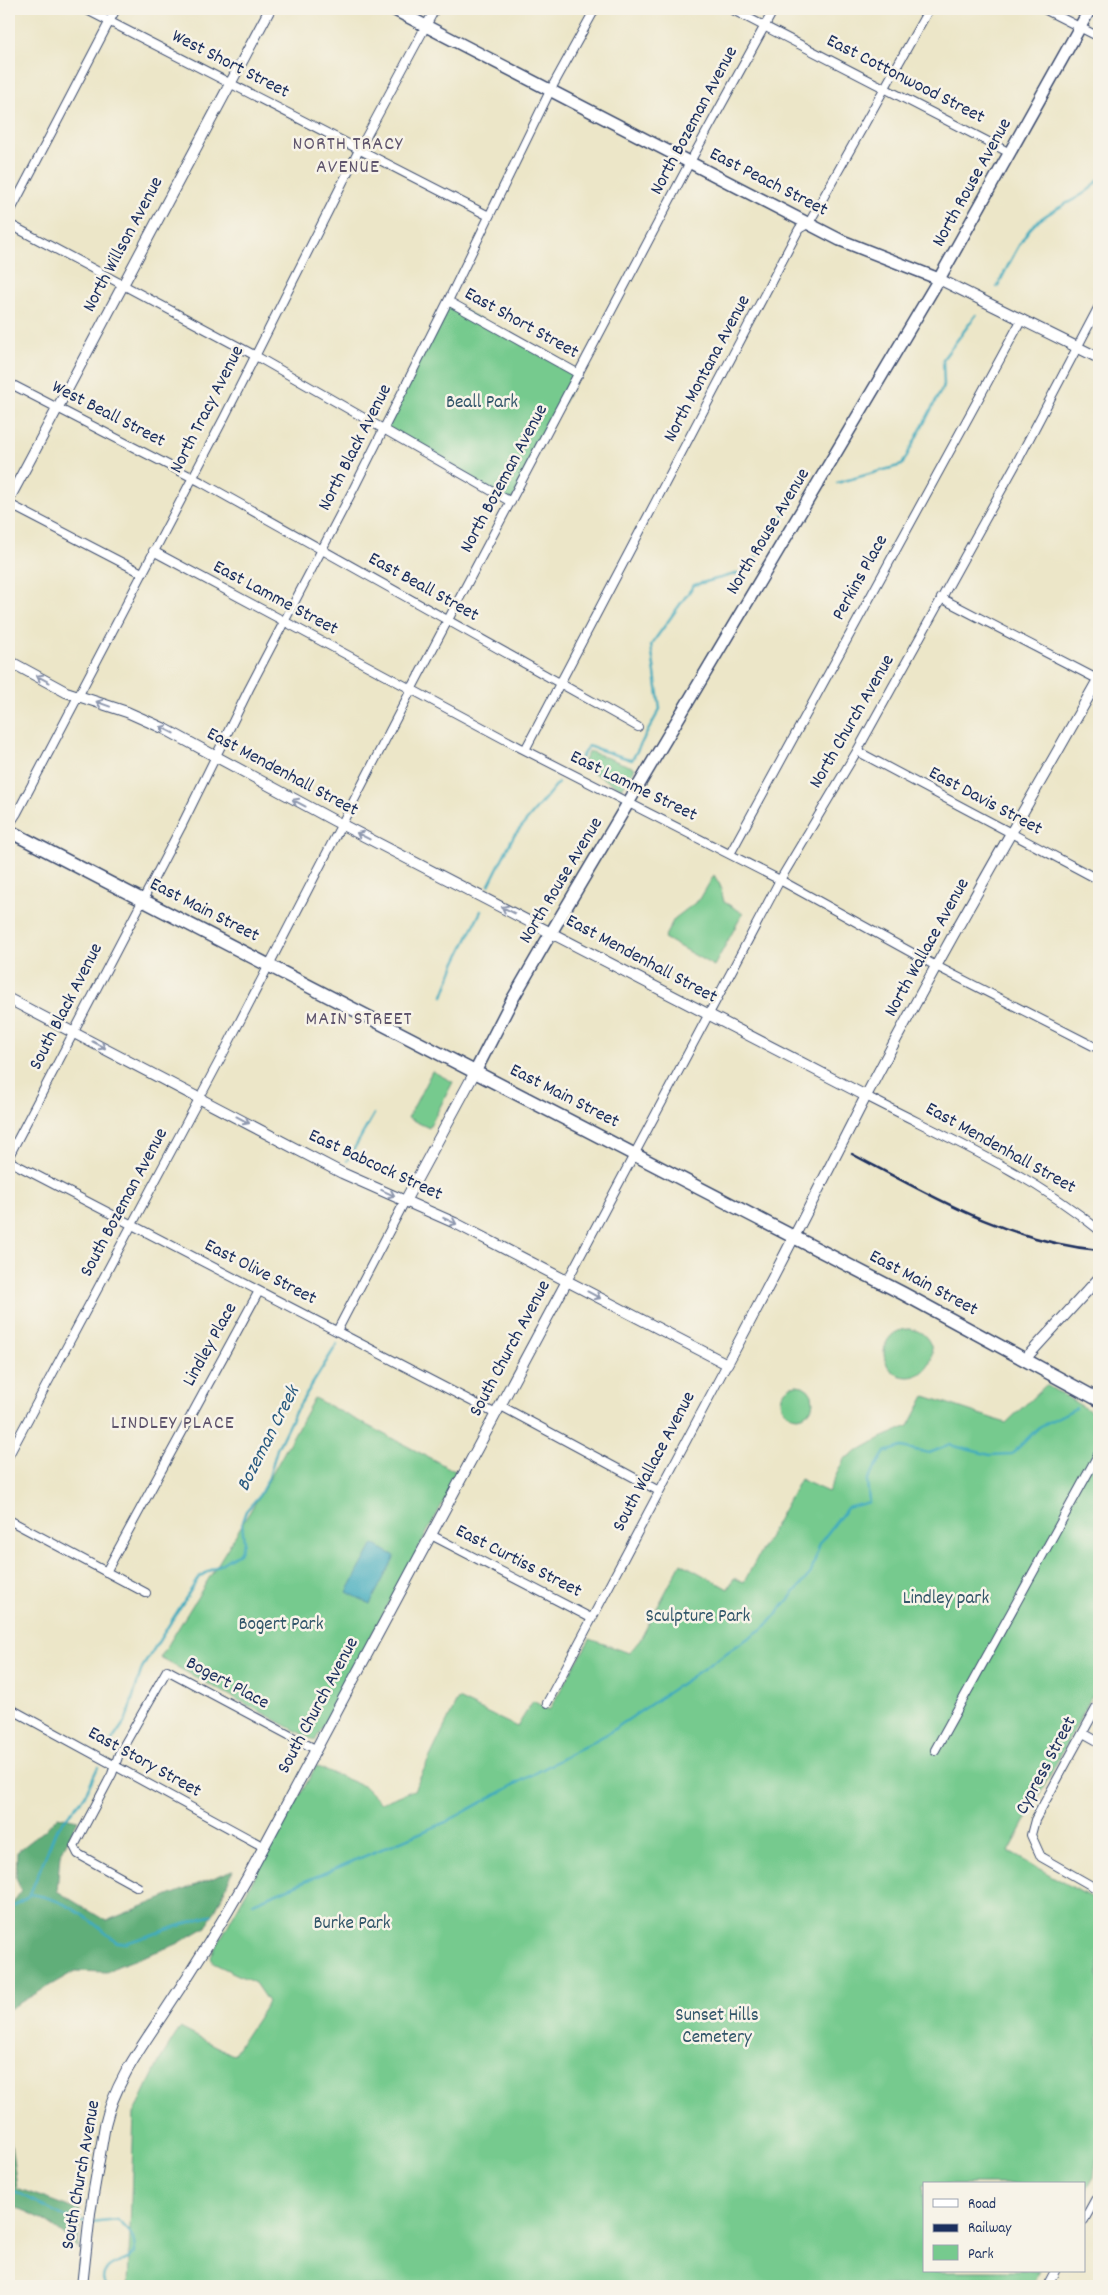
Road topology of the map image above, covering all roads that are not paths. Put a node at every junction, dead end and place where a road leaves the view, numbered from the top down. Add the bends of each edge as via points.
1 (85, 9) edge
2 (116, 9) edge
3 (270, 9) edge
4 (393, 9) edge
5 (435, 9) edge
6 (596, 9) edge
7 (732, 9) edge
8 (774, 9) edge
9 (929, 9) edge
10 (1044, 9) edge
11 (1090, 9) edge
12 (109, 21) junction
13 (426, 26) junction
14 (765, 26) junction
15 (1080, 27) junction
16 (1099, 37) edge
17 (230, 83) junction
18 (885, 88) junction
19 (551, 89) junction
20 (359, 150) junction
21 (1010, 153) junction
22 (690, 162) junction
23 (9, 214) edge
24 (489, 216) junction
25 (9, 224) edge
26 (809, 224) junction
27 (939, 279) junction
28 (122, 285) junction
29 (448, 302) junction
30 (1099, 306) edge
31 (1022, 319) junction
32 (1078, 347) junction
33 (254, 355) junction
34 (1099, 358) edge
35 (579, 374) junction
36 (9, 383) edge
37 (57, 408) junction
38 (384, 430) junction
39 (192, 477) junction
40 (9, 499) edge
41 (511, 502) junction
42 (9, 504) edge
43 (322, 550) junction
44 (153, 551) junction
45 (142, 573) junction
46 (941, 598) junction
47 (448, 621) junction
48 (284, 622) junction
49 (9, 661) edge
50 (1099, 679) edge
51 (560, 683) junction
52 (411, 690) junction
53 (78, 696) junction
54 (638, 727) dead end
55 (525, 750) junction
56 (856, 751) junction
57 (215, 756) junction
58 (628, 802) junction
59 (9, 825) edge
60 (342, 825) junction
61 (9, 831) edge
62 (1011, 834) junction
63 (730, 854) junction
64 (780, 880) junction
65 (1099, 880) edge
66 (142, 900) junction
67 (552, 932) junction
68 (269, 966) junction
69 (936, 966) junction
70 (9, 999) edge
71 (707, 1014) junction
72 (73, 1031) junction
73 (1099, 1050) edge
74 (475, 1072) junction
75 (866, 1096) junction
76 (200, 1098) junction
77 (635, 1155) junction
78 (9, 1156) edge
79 (9, 1161) edge
80 (406, 1201) junction
81 (132, 1225) junction
82 (1099, 1230) edge
83 (794, 1239) junction
84 (1099, 1278) edge
85 (567, 1281) junction
86 (260, 1291) junction
87 (337, 1331) junction
88 (1025, 1359) junction
89 (727, 1364) junction
90 (1099, 1400) edge
91 (498, 1410) junction
92 (1099, 1453) edge
93 (9, 1455) edge
94 (659, 1491) junction
95 (9, 1520) edge
96 (431, 1535) junction
97 (106, 1572) junction
98 (146, 1593) dead end
99 (591, 1618) junction
100 (547, 1703) dead end
101 (1099, 1703) edge
102 (9, 1708) edge
103 (1082, 1733) junction
104 (1099, 1742) edge
105 (315, 1749) junction
106 (935, 1750) dead end
107 (115, 1764) junction
108 (264, 1847) junction
109 (138, 1887) dead end
110 (1099, 1890) edge
111 (1099, 2193) edge
112 (1086, 2216) edge
113 (1054, 2272) edge
114 (82, 2286) edge
115 (1047, 2286) edge

1 - 12 street, West Short Street
2 - 12 street
3 - 17 street, North Willson Avenue
4 - 13 main road, East Peach Street
5 - 13 street, North Tracy Avenue
6 - 19 street, North Black Avenue
7 - 14 street, East Cottonwood Street
8 - 14 street, North Bozeman Avenue
9 - 18 street, North Montana Avenue
10 - 15 street
11 - 15 main road, North Rouse Avenue
12 - 17 street, West Short Street
12 - 23 street
13 - 19 main road, East Peach Street
13 - 20 street, North Tracy Avenue
14 - 18 street, East Cottonwood Street
14 - 22 street, North Bozeman Avenue
15 - 16 street
15 - 21 main road, North Rouse Avenue
17 - 20 street, West Short Street
17 - 28 street, North Willson Avenue
18 - 21 street, East Cottonwood Street
18 - 26 street, North Montana Avenue
19 - 22 main road, East Peach Street
19 - 24 street, North Black Avenue
20 - 24 street
20 - 33 street, North Tracy Avenue
21 - 27 main road, North Rouse Avenue
22 - 26 main road, East Peach Street
22 - 35 street, North Bozeman Avenue
24 - 29 street, North Black Avenue
25 - 28 street
26 - 27 main road, East Peach Street via 840,240
26 - 51 street, North Montana Avenue via 799,229
27 - 31 street, East Peach Street
27 - 58 main road, North Rouse Avenue
28 - 33 street
28 - 37 street, North Willson Avenue
29 - 35 street, East Short Street
29 - 38 street, North Black Avenue
30 - 32 street, North Church Avenue
31 - 32 street, East Peach Street
31 - 63 street, Perkins Place
32 - 34 street, East Peach Street
32 - 46 street, North Church Avenue
33 - 38 street
33 - 39 street, North Tracy Avenue
35 - 41 street, North Bozeman Avenue
36 - 37 street, West Beall Street
37 - 39 street, West Beall Street
37 - 40 street, North Willson Avenue
38 - 41 street
38 - 43 street, North Black Avenue
39 - 43 street, East Beall Street
39 - 44 street, North Tracy Avenue
41 - 47 street, North Bozeman Avenue
42 - 45 street
43 - 47 street, East Beall Street
43 - 48 street, North Black Avenue
44 - 45 street, North Tracy Avenue
44 - 48 street, East Lamme Street
45 - 53 street, North Tracy Avenue
46 - 50 street
46 - 56 street, North Church Avenue
47 - 51 street, East Beall Street
47 - 52 street, North Bozeman Avenue
48 - 52 street, East Lamme Street
48 - 57 street, North Black Avenue
53 -> 49 street, East Mendenhall Street
50 - 62 street, North Wallace Avenue
51 - 54 street, East Beall Street
51 - 55 street, North Montana Avenue
52 - 55 street, East Lamme Street
52 - 60 street, North Bozeman Avenue
57 -> 53 street, East Mendenhall Street via 158,726
53 - 59 street, North Tracy Avenue
55 - 58 street, East Lamme Street
56 - 62 street, East Davis Street
56 - 64 street, North Church Avenue
60 -> 57 street, East Mendenhall Street
57 - 66 street, North Black Avenue
58 - 63 street, East Lamme Street
58 - 67 main road, North Rouse Avenue
67 -> 60 street, East Mendenhall Street
60 - 68 street, North Bozeman Avenue
61 - 66 highway, East Main Street
62 - 65 street, East Davis Street
62 - 69 street, North Wallace Avenue
63 - 64 street, East Lamme Street
64 - 69 street, East Lamme Street
64 - 71 street, North Church Avenue
66 - 68 highway, East Main Street
66 - 72 street, South Black Avenue
67 - 71 street, East Mendenhall Street
67 - 74 main road, North Rouse Avenue
68 - 74 highway, East Main Street
68 - 76 street, South Bozeman Avenue
69 - 73 street, East Lamme Street
69 - 75 street, North Wallace Avenue
70 - 72 street, East Babcock Street
71 - 75 street, East Mendenhall Street
71 - 77 street, North Church Avenue
72 -> 76 street, East Babcock Street
72 - 78 street, South Black Avenue
74 - 77 highway, East Main Street
74 - 80 street
75 - 82 street, East Mendenhall Street via 1016,1174 1074,1210
75 - 83 street, North Wallace Avenue
76 -> 80 street, East Babcock Street via 342,1173
76 - 81 street, South Bozeman Avenue
77 - 83 highway, East Main Street
77 - 85 street, South Church Avenue
79 - 81 street, East Olive Street
80 -> 85 street, East Babcock Street
80 - 87 street
81 - 86 street, East Olive Street
81 - 93 street, South Bozeman Avenue
83 - 88 highway, East Main Street
83 - 89 street, South Wallace Avenue
84 - 88 street
85 -> 89 street, East Babcock Street
85 - 91 street, South Church Avenue
86 - 87 street, East Olive Street
86 - 97 street, Lindley Place
87 - 91 street, East Olive Street
88 - 90 highway, East Main Street
89 - 94 street, South Wallace Avenue
91 - 94 street, East Olive Street
91 - 96 street, South Church Avenue
92 - 106 street
94 - 99 street, South Wallace Avenue
95 - 97 street
96 - 99 street, East Curtiss Street
96 - 105 street, South Church Avenue
97 - 98 street
99 - 100 street, South Wallace Avenue
101 - 103 street, Cypress Street
102 - 107 street, East Story Street
103 - 104 street
103 - 110 street, Cypress Street via 1031,1835 1041,1857
105 - 107 street, Bogert Place via 167,1670
105 - 108 street, South Church Avenue
107 - 108 street, East Story Street
107 - 109 street via 77,1839 75,1850
108 - 114 street, South Church Avenue via 227,1913 120,2082 108,2112 90,2212
111 - 112 street
113 - 115 street

